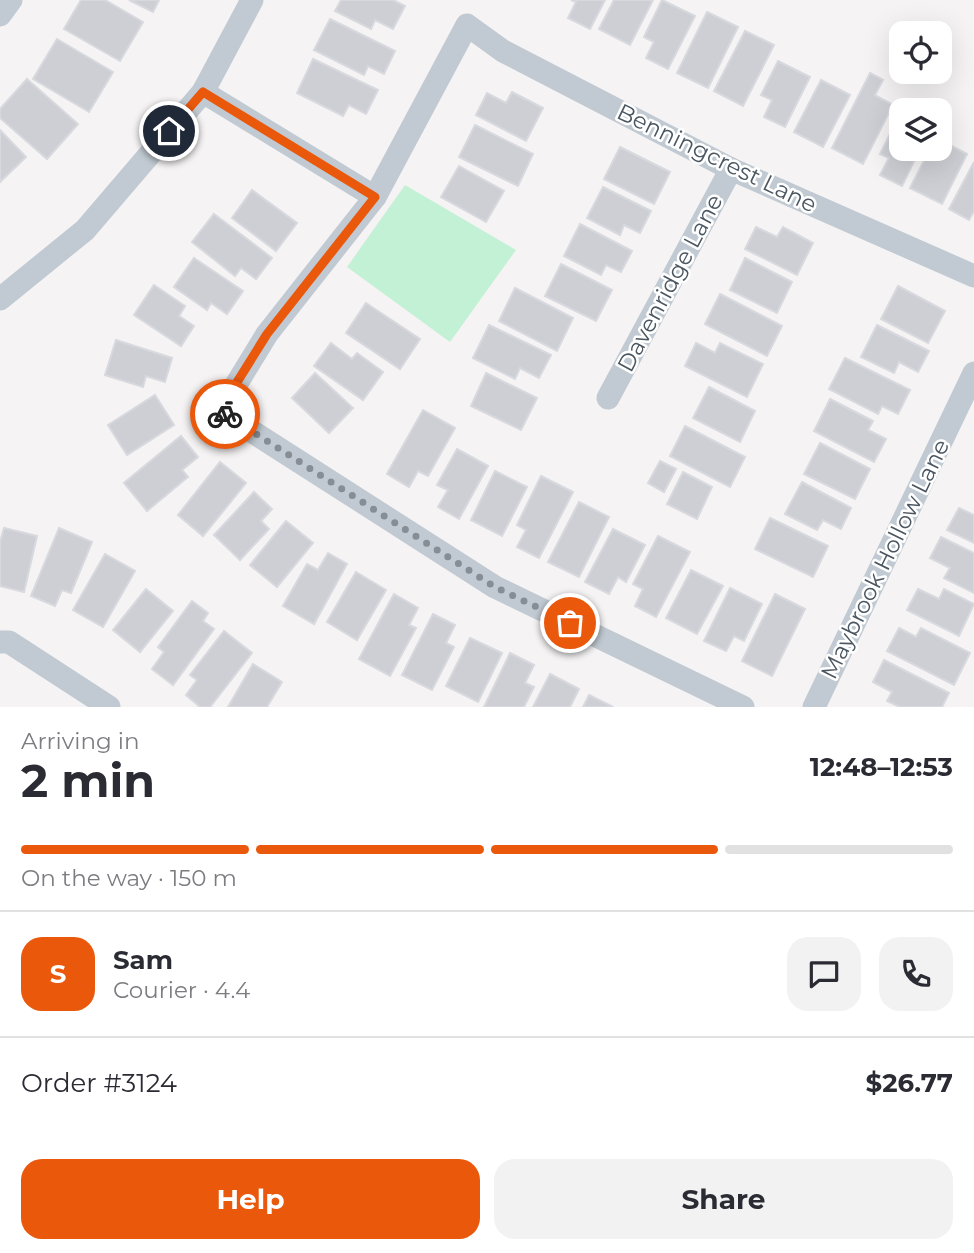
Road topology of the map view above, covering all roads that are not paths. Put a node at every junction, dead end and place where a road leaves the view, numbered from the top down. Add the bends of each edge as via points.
1 (11, 0) edge
2 (252, 0) edge
3 (0, 15) edge
4 (203, 92) junction
5 (731, 169) junction
6 (375, 197) junction
7 (974, 276) edge
8 (0, 299) edge
9 (974, 373) edge
10 (608, 398) dead end
11 (0, 642) edge
12 (109, 707) edge
13 (743, 707) edge
14 (814, 707) edge

1 - 3 street
2 - 4 street
4 - 6 street
4 - 8 street via 85,230
5 - 6 street, Benningcrest Lane via 503,51 467,25
5 - 7 street, Benningcrest Lane
5 - 10 street, Davenridge Lane
6 - 13 street via 267,334 219,411 495,587
9 - 14 street, Maybrook Hollow Lane
11 - 12 street via 9,642

